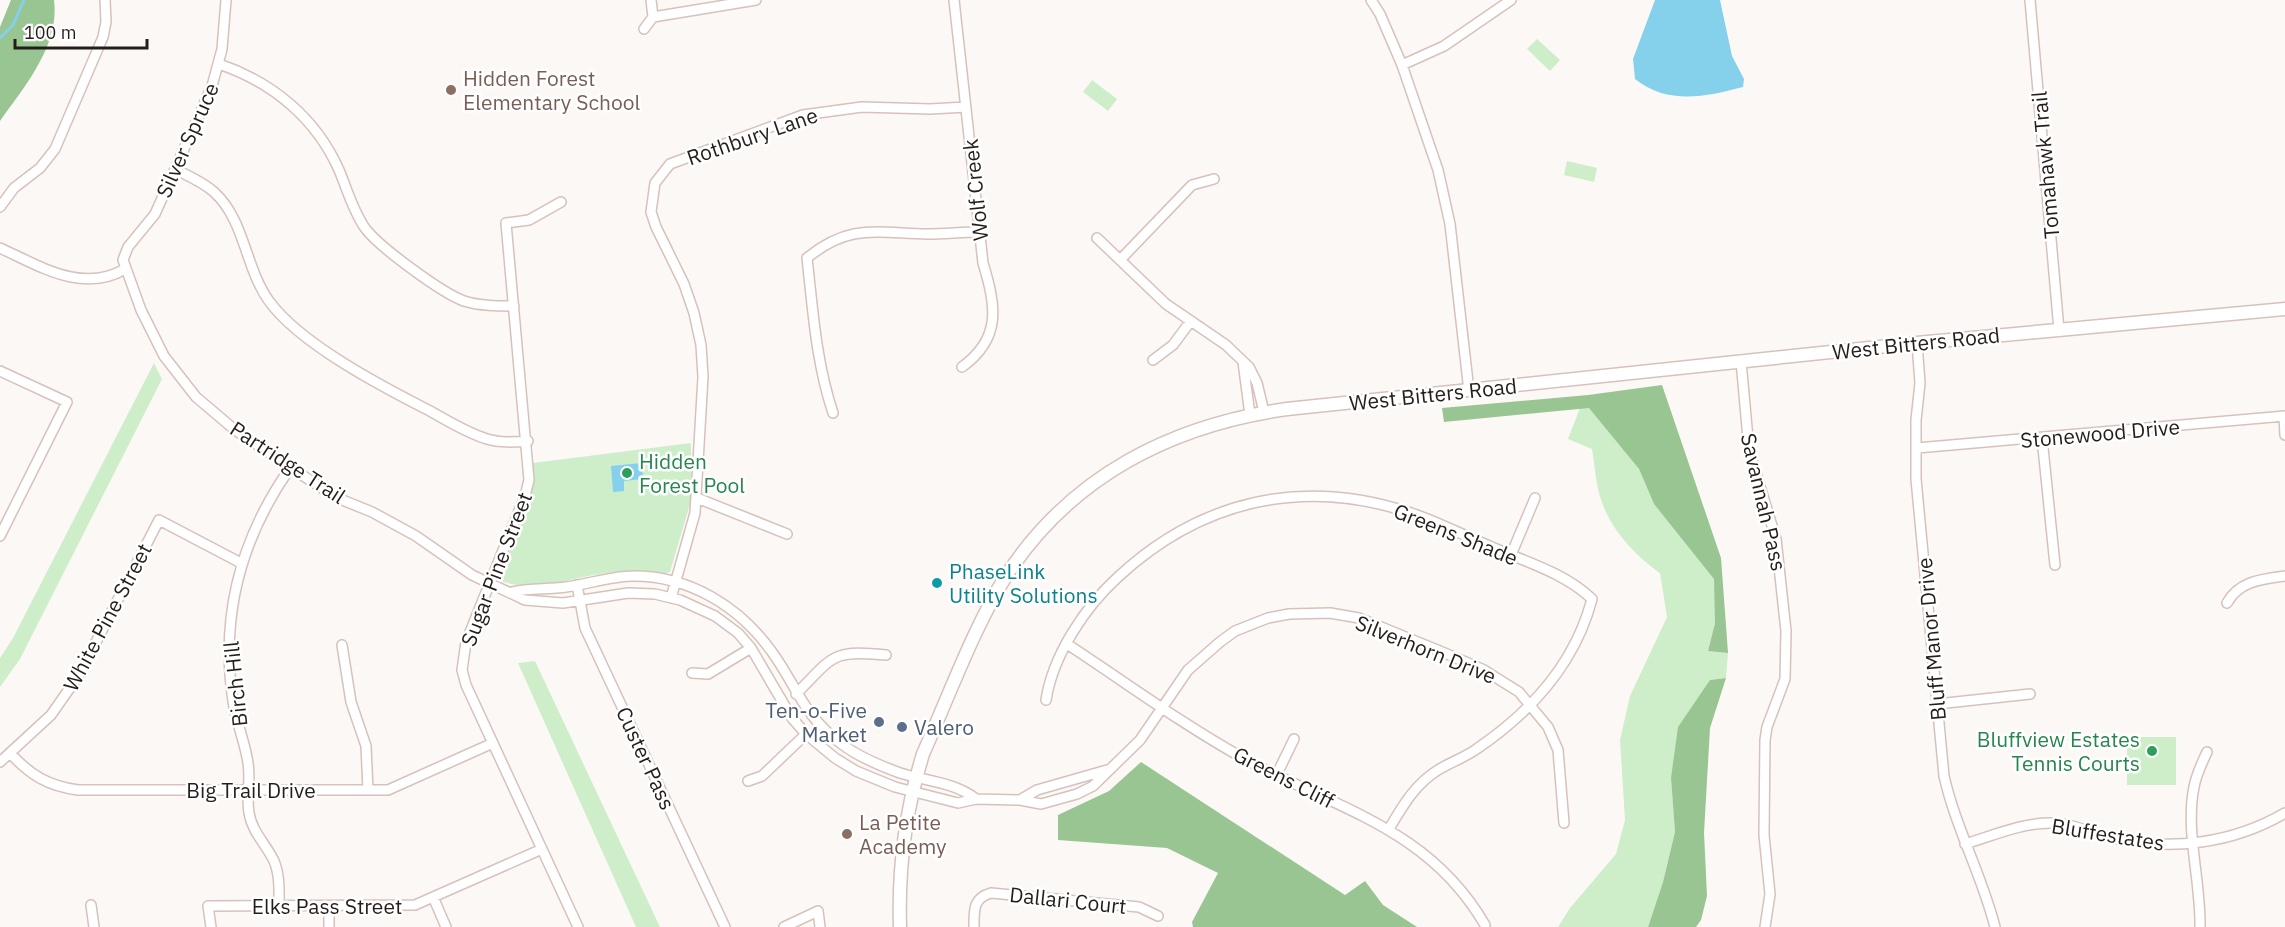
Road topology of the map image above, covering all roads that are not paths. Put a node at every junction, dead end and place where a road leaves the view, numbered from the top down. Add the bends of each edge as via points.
1 (105, 0) edge
2 (226, 0) edge
3 (651, 0) edge
4 (756, 0) edge
5 (954, 0) edge
6 (1371, 0) edge
7 (1511, 0) edge
8 (2030, 0) edge
9 (653, 17) junction
10 (644, 29) dead end
11 (219, 64) junction
12 (1402, 65) junction
13 (966, 107) junction
14 (175, 169) junction
15 (1214, 179) dead end
16 (561, 202) dead end
17 (0, 207) edge
18 (979, 232) junction
19 (1097, 238) dead end
20 (0, 248) edge
21 (1120, 260) junction
22 (125, 269) junction
23 (514, 306) junction
24 (2285, 309) edge
25 (1190, 322) junction
26 (2059, 330) junction
27 (1917, 343) junction
28 (1153, 360) dead end
29 (1741, 361) junction
30 (962, 367) dead end
31 (0, 371) edge
32 (1250, 378) junction
33 (1469, 391) junction
34 (1264, 412) junction
35 (833, 413) dead end
36 (1251, 415) junction
37 (2284, 416) edge
38 (2285, 435) edge
39 (2042, 438) junction
40 (528, 441) junction
41 (1917, 448) junction
42 (290, 468) junction
43 (697, 498) junction
44 (1535, 498) dead end
45 (787, 534) dead end
46 (0, 536) edge
47 (1511, 555) junction
48 (241, 563) junction
49 (2055, 565) dead end
50 (2285, 576) edge
51 (675, 582) junction
52 (489, 584) junction
53 (577, 585) junction
54 (512, 592) junction
55 (671, 597) junction
56 (580, 600) junction
57 (2228, 603) dead end
58 (1067, 644) junction
59 (342, 645) dead end
60 (751, 648) junction
61 (886, 656) dead end
62 (776, 658) junction
63 (763, 665) junction
64 (692, 673) dead end
65 (796, 694) junction
66 (2030, 694) dead end
67 (1046, 700) dead end
68 (1937, 704) junction
69 (1532, 706) junction
70 (1164, 708) junction
71 (806, 734) junction
72 (1294, 739) dead end
73 (493, 743) junction
74 (2207, 752) dead end
75 (10, 753) junction
76 (0, 762) edge
77 (1107, 770) junction
78 (1277, 774) junction
79 (916, 777) junction
80 (748, 781) dead end
81 (1064, 782) junction
82 (248, 790) junction
83 (368, 790) junction
84 (912, 791) junction
85 (1069, 796) junction
86 (976, 799) junction
87 (1020, 800) junction
88 (2285, 813) edge
89 (1564, 823) dead end
90 (1389, 830) junction
91 (1965, 844) junction
92 (2195, 844) junction
93 (542, 849) junction
94 (434, 899) junction
95 (91, 905) dead end
96 (279, 906) junction
97 (329, 907) junction
98 (1158, 916) dead end
99 (1485, 925) dead end
100 (94, 927) edge
101 (211, 927) edge
102 (329, 927) edge
103 (446, 927) edge
104 (578, 927) edge
105 (725, 927) edge
106 (784, 927) edge
107 (820, 927) edge
108 (900, 927) edge
109 (974, 927) edge
110 (1764, 927) edge
111 (1995, 927) edge
112 (2200, 927) edge

1 - 17 street via 103,37 55,149
2 - 11 street, Silver Spruce
3 - 9 street
4 - 9 street
5 - 13 street, Wolf Creek
6 - 12 street
7 - 12 street via 1444,46
8 - 26 street, Tomahawk Trail
9 - 10 street
11 - 14 street, Silver Spruce
11 - 23 street via 274,90 305,117 329,150 356,214 375,242 455,297 477,304
12 - 33 street via 1438,170 1450,224
13 - 18 street, Wolf Creek
13 - 43 street, Rothbury Lane via 862,106 802,115 670,164 655,183 651,212 684,284 701,345
14 - 22 street, Silver Spruce via 154,214 124,254
14 - 40 street via 207,187 225,205 260,288 293,327 389,392 474,435 497,441
15 - 21 street via 1192,185
16 - 23 street, Sugar Pine Street via 529,220 506,223
18 - 30 street, Wolf Creek via 994,320 981,351
18 - 35 street via 866,230 836,238 807,258 817,352
19 - 21 street
20 - 22 street via 82,280 100,280
21 - 25 street
22 - 42 street, Partridge Trail via 152,333 179,377 206,407
23 - 40 street, Sugar Pine Street
24 - 26 main road, West Bitters Road
25 - 28 street via 1173,345
25 - 32 street via 1226,345 1243,362
26 - 27 main road, West Bitters Road
27 - 29 main road, West Bitters Road
27 - 41 street, Bluff Manor Drive
29 - 33 main road, West Bitters Road
29 - 110 street, Savannah Pass via 1749,450 1776,539 1786,631 1785,679 1765,740 1764,835 1770,894
31 - 46 street via 67,402
32 - 34 street
32 - 36 street
33 - 34 main road, West Bitters Road
34 - 36 main road, West Bitters Road
36 - 79 main road, West Bitters Road via 1184,433 1132,458 1087,488 1055,517 1006,576 923,754
37 - 38 street
37 - 39 street, Stonewood Drive
39 - 41 street, Stonewood Drive
39 - 49 street
40 - 52 street, Sugar Pine Street via 529,480 525,496
41 - 68 street, Bluff Manor Drive via 1916,479
42 - 48 street, Birch Hill via 258,519
42 - 52 street, Partridge Trail via 335,497 416,536
43 - 45 street
43 - 51 street
44 - 47 street
47 - 58 street, Greens Shade via 1408,512 1359,500 1284,496 1244,504 1200,519 1149,550 1097,598
47 - 69 street, Greens Shade via 1566,579 1592,599 1571,653
48 - 75 street, White Pine Street via 159,520 79,675 51,715
48 - 82 street, Birch Hill via 231,608 229,672 248,763
50 - 57 street via 2247,584 2232,594
51 - 53 street, Partridge Trail via 634,576
51 - 55 street
51 - 62 street, Partridge Trail via 701,591 734,611
52 - 54 street, Partridge Trail
52 - 73 street, Sugar Pine Street via 466,642 462,670
53 - 54 street, Partridge Trail
53 - 56 street, Custer Pass
54 - 56 street, Partridge Trail via 525,600 546,603
55 - 56 street, Partridge Trail via 628,593
55 - 60 street, Partridge Trail via 715,616
56 - 105 street, Custer Pass via 585,628
58 - 67 street, Greens Shade via 1049,681
58 - 70 street, Greens Cliff
59 - 83 street via 351,702 366,746
60 - 63 street, Partridge Trail
60 - 64 street via 708,674
61 - 65 street via 857,652 837,656
62 - 63 street
62 - 65 street, Partridge Trail
63 - 71 street, Partridge Trail via 792,718
65 - 79 street, Partridge Trail via 817,724 844,746
66 - 68 street
68 - 91 street, Bluff Manor Drive via 1944,776
69 - 70 street, Silverhorn Drive via 1504,681 1447,654 1359,618 1310,612 1268,618 1235,631 1188,670
69 - 89 street, Silverhorn Drive via 1548,727 1558,750
69 - 90 street via 1475,751 1427,778 1406,800
70 - 77 street, Silverhorn Drive via 1140,740
70 - 78 street, Greens Cliff via 1235,753
71 - 80 street via 762,776
71 - 84 street, Partridge Trail via 856,771
72 - 78 street
73 - 83 street, Big Trail Drive via 404,785
73 - 93 street, Sugar Pine Street
74 - 92 street via 2194,786
75 - 76 street, White Pine Street
75 - 82 street, Big Trail Drive via 31,774 61,788
77 - 81 street, Silverhorn Drive
77 - 85 street, Silverhorn Drive via 1093,786
78 - 90 street, Greens Cliff
79 - 84 main road, West Bitters Road
79 - 86 street, Silverhorn Drive via 964,790
81 - 85 street
81 - 87 street, Silverhorn Drive
82 - 83 street, Big Trail Drive
82 - 96 street, Birch Hill via 255,832 274,861 279,877
84 - 86 street, Silverhorn Drive via 958,802
84 - 108 main road, West Bitters Road via 902,845
85 - 87 street, Silverhorn Drive via 1041,804
86 - 87 street, Silverhorn Drive
88 - 92 street, Bluffestates via 2251,829
90 - 99 street, Greens Cliff via 1419,848 1449,874
91 - 92 street, Bluffestates via 2029,825 2050,823 2133,842
91 - 111 street, Bluff Manor Drive via 1979,873
92 - 112 street
93 - 94 street, Elks Pass Street
93 - 104 street, Sugar Pine Street
94 - 97 street, Elks Pass Street via 398,907
94 - 103 street
95 - 100 street
96 - 97 street, Elks Pass Street
96 - 101 street, Elks Pass Street via 208,906
97 - 102 street
98 - 109 street, Dallari Court via 1139,907 991,893 978,899
106 - 107 street via 818,911

